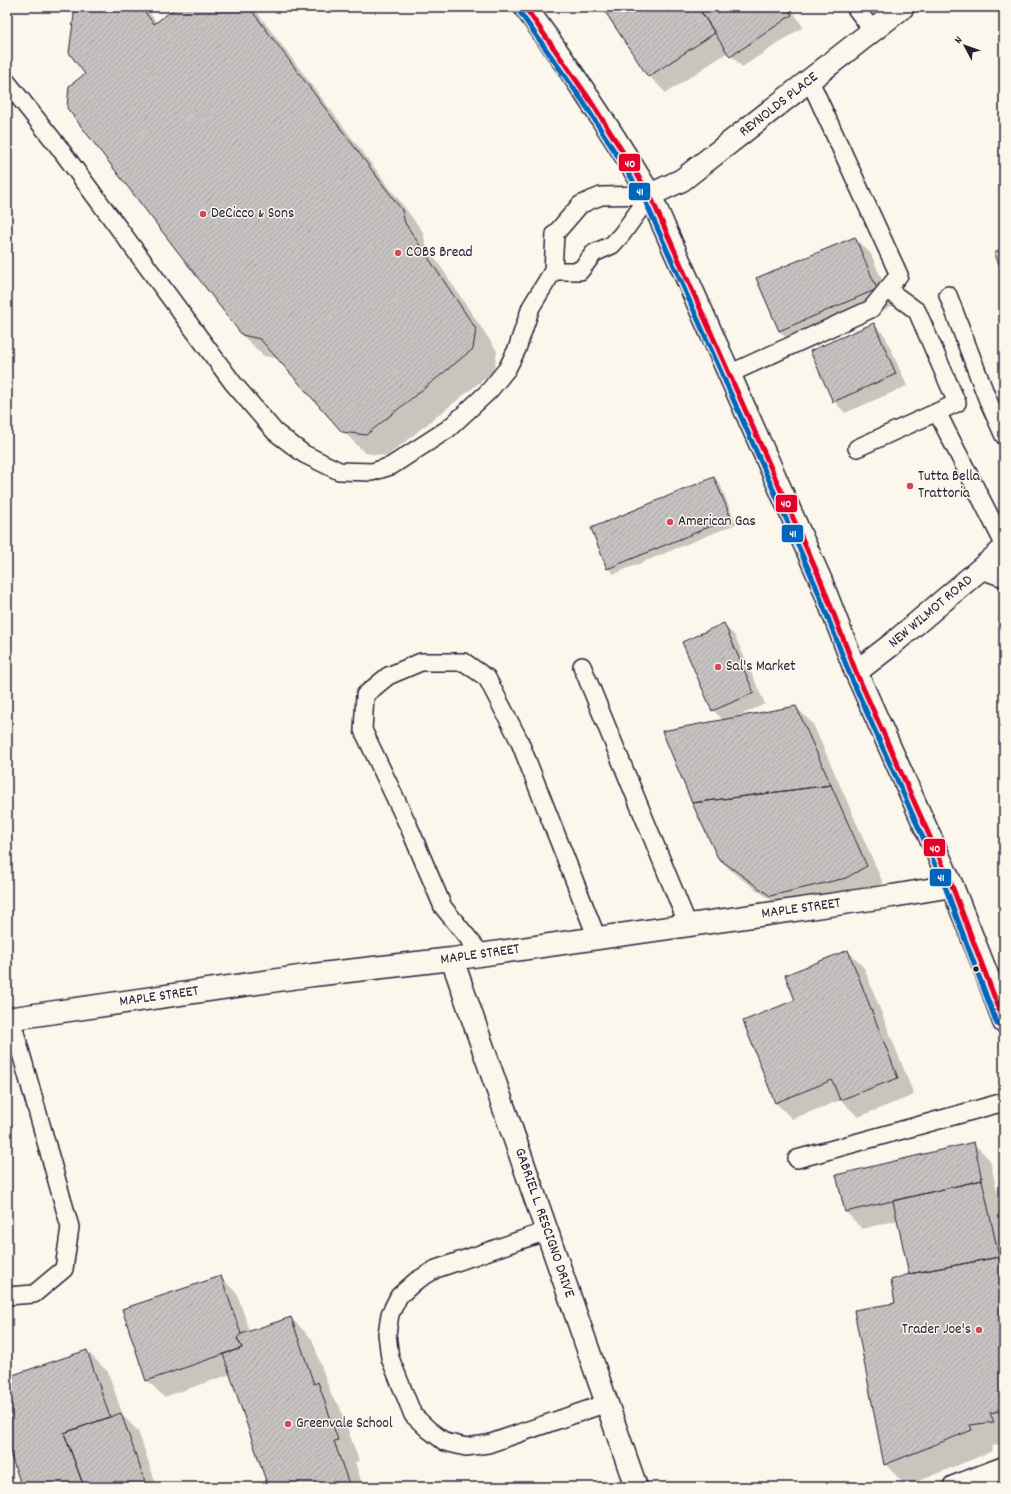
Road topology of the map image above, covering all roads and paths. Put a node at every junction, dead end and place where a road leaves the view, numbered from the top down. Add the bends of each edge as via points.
1 (524, 7) edge
2 (855, 7) edge
3 (903, 7) edge
4 (874, 31) junction
5 (810, 81) junction
6 (7, 82) edge
7 (650, 195) junction
8 (553, 271) junction
9 (887, 289) junction
10 (948, 295) dead end
11 (729, 374) junction
12 (937, 412) junction
13 (1004, 436) edge
14 (857, 448) dead end
15 (1004, 544) edge
16 (1004, 549) edge
17 (981, 570) junction
18 (1004, 578) edge
19 (582, 666) dead end
20 (856, 672) junction
21 (952, 886) junction
22 (688, 925) junction
23 (597, 938) junction
24 (482, 955) junction
25 (452, 959) junction
26 (9, 1019) edge
27 (1004, 1022) edge
28 (1004, 1102) edge
29 (797, 1159) dead end
30 (547, 1231) junction
31 (7, 1296) edge
32 (607, 1403) junction
33 (1004, 1468) edge
34 (636, 1487) edge
35 (954, 1487) edge

1 - 7 street via 613,135
2 - 4 lane
3 - 4 street, REYNOLDS PLACE
4 - 5 street, REYNOLDS PLACE
5 - 7 street, REYNOLDS PLACE via 682,180
5 - 9 lane via 899,275
6 - 8 lane, REYNOLDS PLACE via 58,146 242,394 275,432 304,454 339,471 372,472 391,466 448,429 489,391 507,369 517,349 531,307
7 - 8 lane, REYNOLDS PLACE via 612,245 594,253 580,270
7 - 8 lane, REYNOLDS PLACE via 601,196 580,205 555,234
7 - 11 street
9 - 11 lane via 871,309
9 - 12 lane via 917,311 957,403
10 - 13 lane
11 - 20 street via 821,581
12 - 14 lane
12 - 15 lane
16 - 17 street, NEW WILMOT ROAD
17 - 18 lane
17 - 20 street, NEW WILMOT ROAD
19 - 22 lane
20 - 21 street
21 - 22 street, MAPLE STREET
21 - 27 street
22 - 23 street, MAPLE STREET
23 - 24 street, MAPLE STREET
23 - 24 lane via 518,740 487,678 464,662 422,662 388,676 365,695 363,730 443,907
24 - 25 street, MAPLE STREET
25 - 26 street, MAPLE STREET via 313,975
25 - 30 street, GABRIEL L. RESCIGNO DRIVE
26 - 31 lane via 70,1227 64,1269 34,1294
28 - 29 lane
30 - 32 street, GABRIEL L. RESCIGNO DRIVE
30 - 32 lane via 436,1269 416,1281 399,1296 390,1314 387,1334 390,1358 413,1415 445,1442 466,1447 488,1444
32 - 34 street, GABRIEL L. RESCIGNO DRIVE
33 - 35 street

